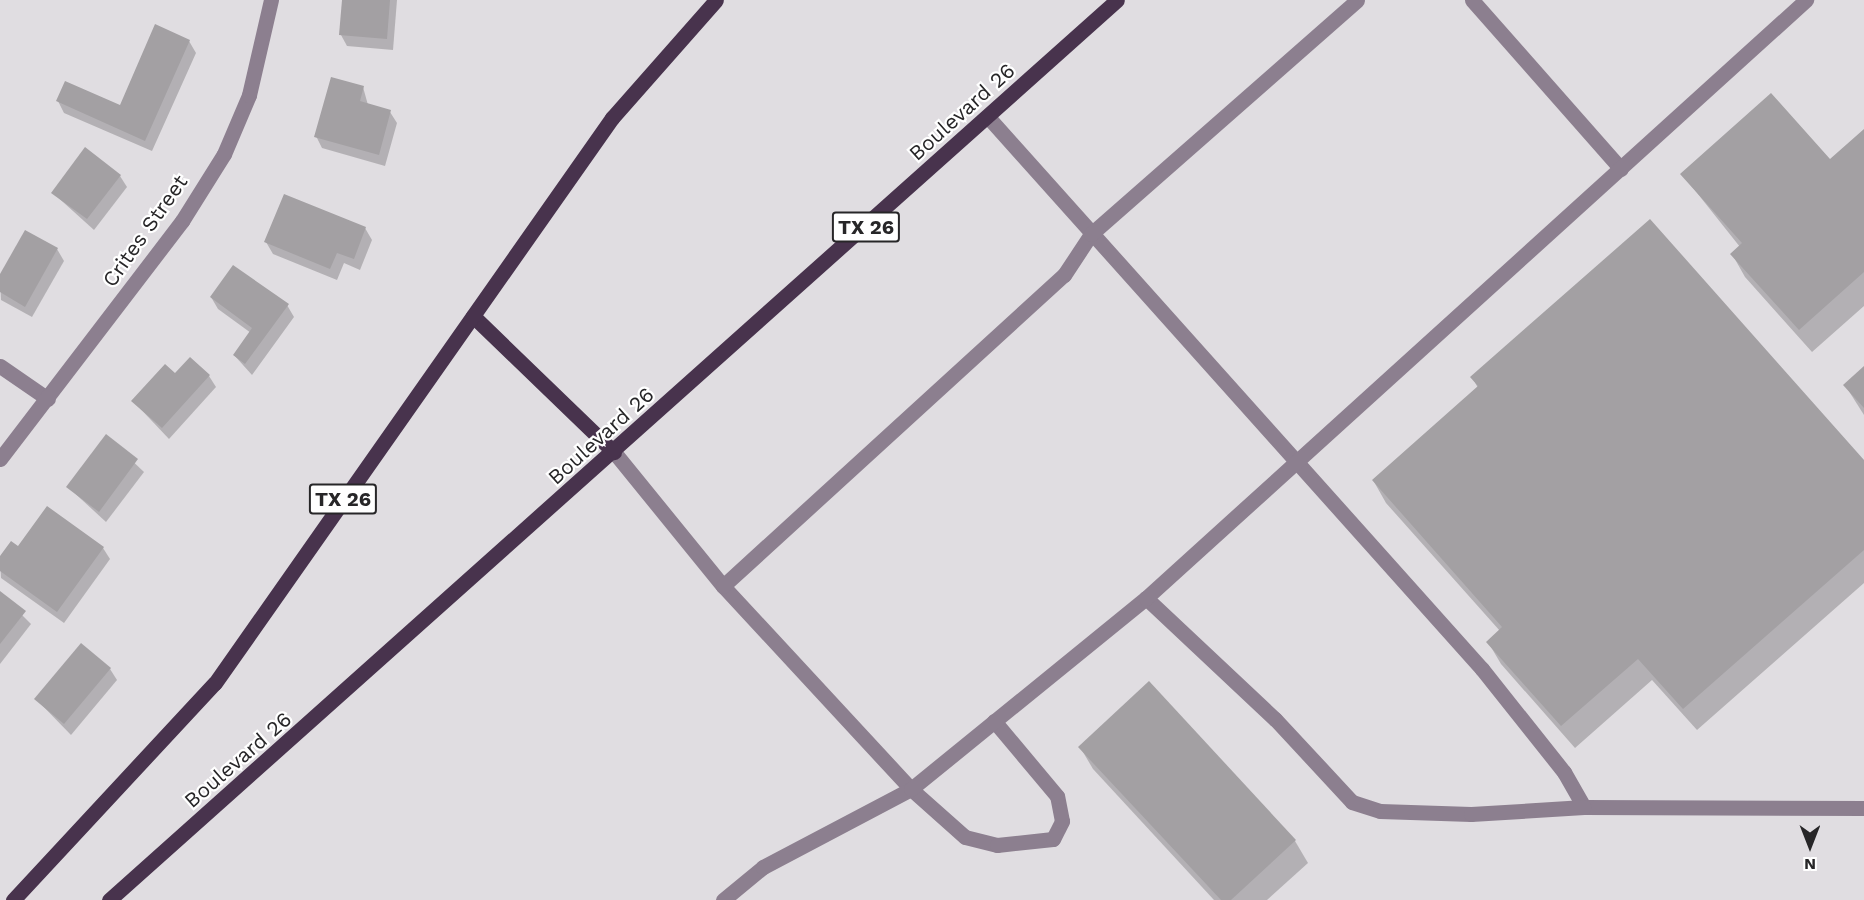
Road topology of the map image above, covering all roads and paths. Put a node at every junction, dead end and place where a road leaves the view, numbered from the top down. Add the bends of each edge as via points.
1 (272, 0) edge
2 (716, 0) edge
3 (1117, 0) edge
4 (1357, 0) edge
5 (1472, 0) edge
6 (1806, 0) edge
7 (988, 117) junction
8 (1621, 169) junction
9 (1091, 234) junction
10 (473, 316) junction
11 (0, 366) edge
12 (48, 399) junction
13 (614, 452) junction
14 (0, 459) edge
15 (1298, 463) junction
16 (723, 586) junction
17 (1146, 598) junction
18 (994, 721) junction
19 (911, 789) junction
20 (1584, 807) junction
21 (1864, 808) edge
22 (13, 900) edge
23 (109, 900) edge
24 (723, 900) edge

1 - 12 street, Crites Street via 249,95 224,154 182,221
2 - 10 main road, TX 26 via 612,118
3 - 7 main road, Boulevard 26 / TX 26
4 - 9 street
5 - 8 street
6 - 8 street
7 - 9 street
7 - 13 main road, Boulevard 26 / TX 26
8 - 15 street
9 - 15 street
9 - 16 street via 1064,275
10 - 13 main road
10 - 22 main road, TX 26 via 214,683
11 - 12 street
12 - 14 street, Crites Street
13 - 16 street
13 - 23 main road, Boulevard 26 / TX 26
15 - 17 street
15 - 20 street via 1482,669 1564,772
16 - 19 street
17 - 18 street
17 - 20 street via 1275,719 1352,802 1380,812 1472,814
18 - 19 street
18 - 19 street via 1058,796 1062,821 1053,839 997,845 964,837
19 - 24 street via 763,867
20 - 21 street

